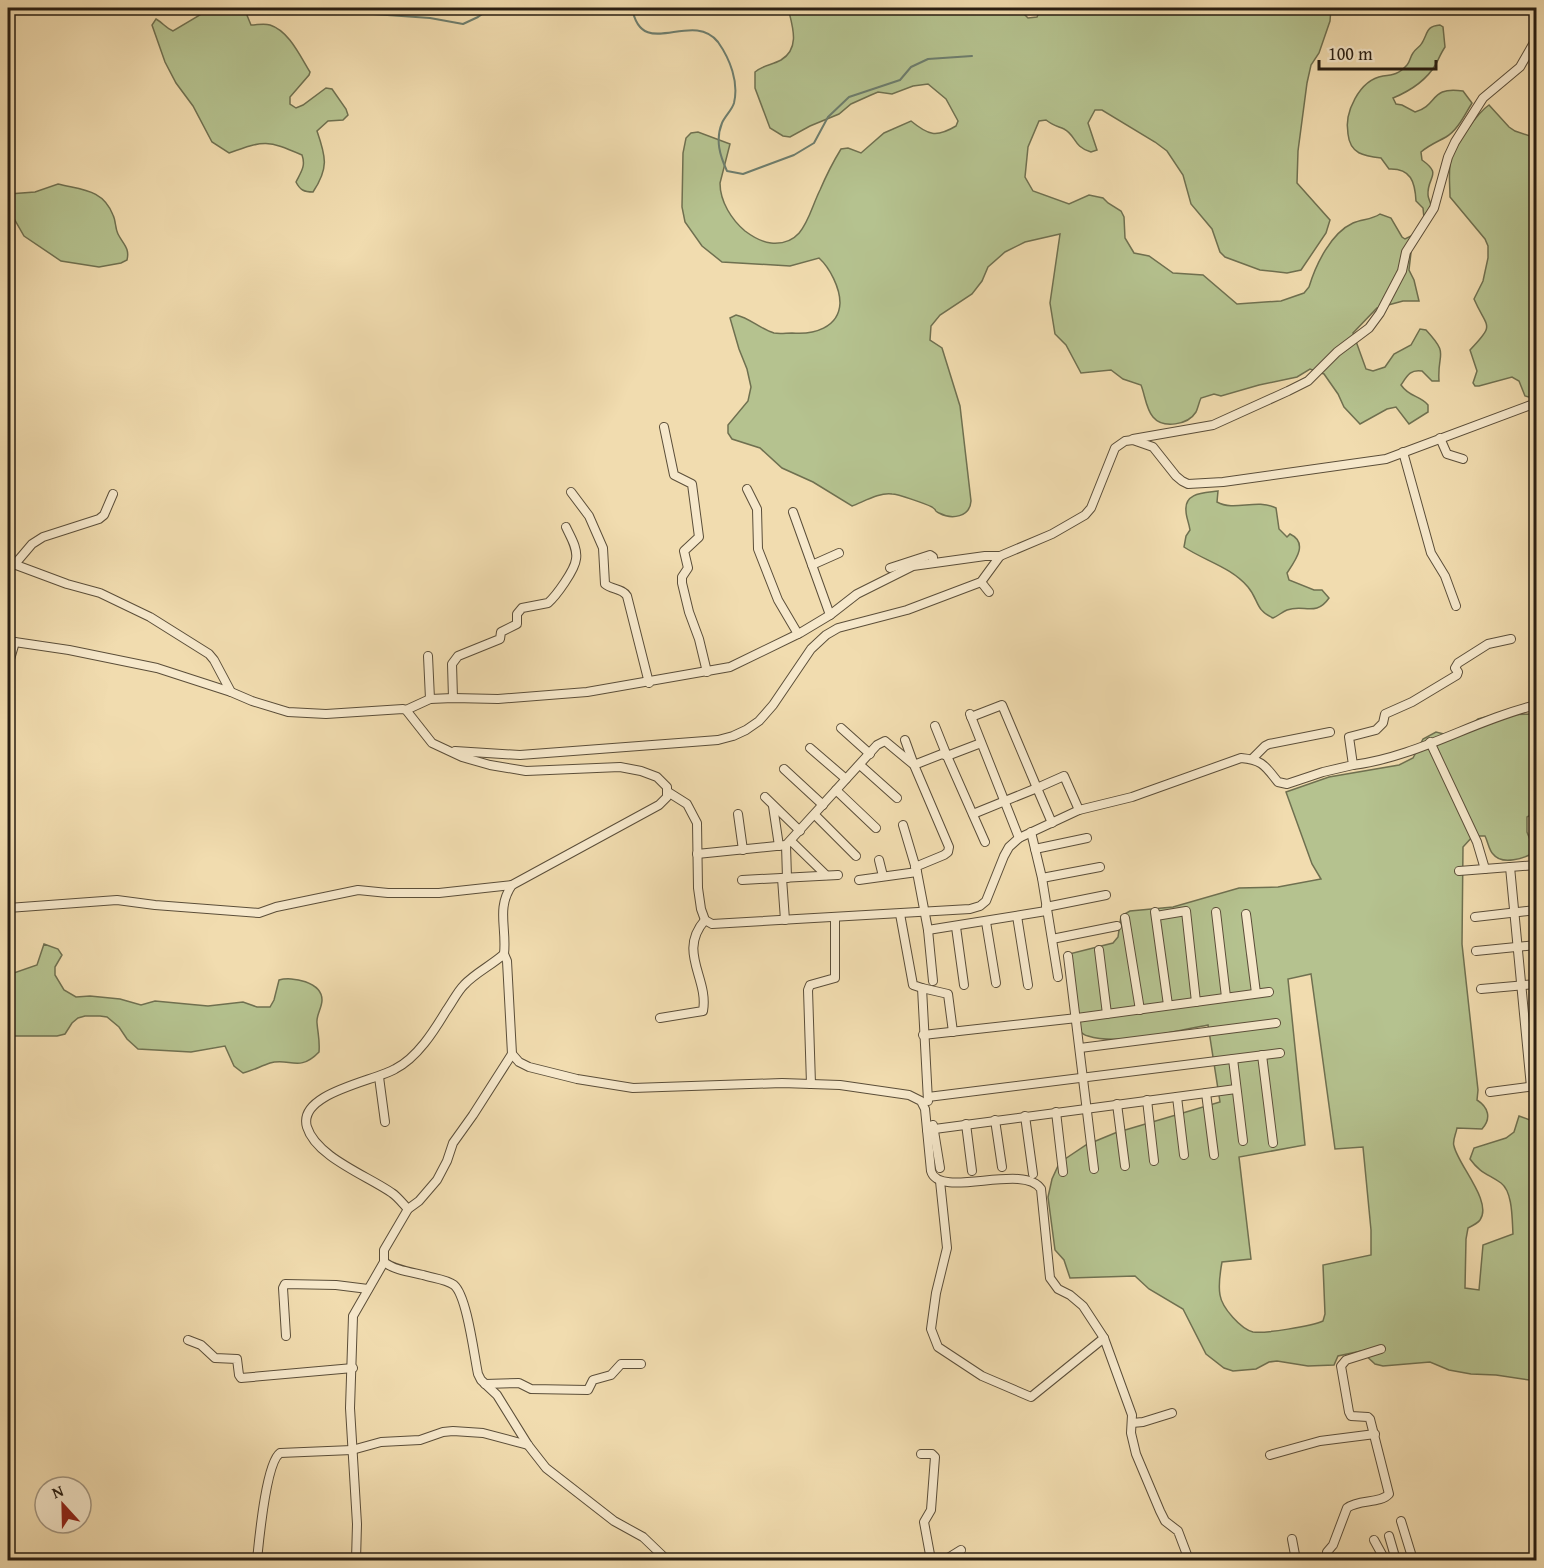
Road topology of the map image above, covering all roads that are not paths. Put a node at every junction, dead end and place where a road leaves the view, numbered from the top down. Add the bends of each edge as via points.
1 (1536, 39) edge
2 (1536, 403) edge
3 (664, 428) dead end
4 (1440, 438) junction
5 (1133, 440) junction
6 (1403, 452) junction
7 (1463, 459) dead end
8 (747, 489) dead end
9 (572, 492) dead end
10 (113, 494) dead end
11 (794, 512) dead end
12 (566, 527) dead end
13 (839, 554) dead end
14 (1000, 556) junction
15 (11, 563) edge
16 (912, 563) junction
17 (812, 565) junction
18 (890, 568) dead end
19 (981, 582) junction
20 (989, 592) dead end
21 (1456, 606) dead end
22 (830, 615) junction
23 (798, 634) junction
24 (1510, 639) dead end
25 (11, 642) edge
26 (428, 656) dead end
27 (8, 666) edge
28 (707, 672) junction
29 (649, 682) junction
30 (231, 692) junction
31 (453, 698) junction
32 (430, 699) junction
33 (1536, 705) edge
34 (406, 710) junction
35 (935, 726) dead end
36 (841, 728) dead end
37 (1330, 732) dead end
38 (905, 740) dead end
39 (1430, 742) junction
40 (981, 743) junction
41 (810, 748) dead end
42 (451, 751) junction
43 (870, 753) junction
44 (947, 756) junction
45 (1252, 759) junction
46 (860, 765) junction
47 (914, 765) junction
48 (1353, 765) junction
49 (784, 769) dead end
50 (846, 779) junction
51 (1036, 788) junction
52 (836, 790) junction
53 (668, 792) junction
54 (765, 797) dead end
55 (897, 798) dead end
56 (1006, 801) junction
57 (823, 805) junction
58 (773, 806) junction
59 (1079, 810) junction
60 (738, 814) dead end
61 (973, 814) junction
62 (815, 815) junction
63 (1052, 823) junction
64 (903, 825) dead end
65 (876, 828) dead end
66 (800, 831) junction
67 (1031, 832) junction
68 (1019, 838) junction
69 (1087, 838) dead end
70 (985, 842) dead end
71 (785, 844) junction
72 (1035, 849) junction
73 (743, 850) junction
74 (697, 855) junction
75 (856, 856) dead end
76 (879, 860) dead end
77 (1536, 865) edge
78 (1100, 867) dead end
79 (1510, 867) junction
80 (916, 869) junction
81 (1485, 869) junction
82 (1459, 871) dead end
83 (826, 875) junction
84 (838, 875) dead end
85 (883, 876) junction
86 (785, 878) junction
87 (1042, 878) junction
88 (742, 880) dead end
89 (858, 880) dead end
90 (512, 885) junction
91 (1106, 895) dead end
92 (8, 908) edge
93 (1046, 909) junction
94 (1536, 910) edge
95 (924, 912) junction
96 (1216, 912) dead end
97 (1515, 912) junction
98 (900, 914) junction
99 (1246, 914) dead end
100 (1017, 916) junction
101 (1474, 917) dead end
102 (835, 918) junction
103 (1125, 918) dead end
104 (705, 920) junction
105 (785, 920) junction
106 (986, 922) junction
107 (1117, 926) dead end
108 (956, 927) junction
109 (928, 930) junction
110 (1052, 939) junction
111 (1536, 945) edge
112 (1518, 947) junction
113 (1099, 950) dead end
114 (1476, 951) dead end
115 (504, 954) junction
116 (1068, 956) dead end
117 (1058, 977) dead end
118 (933, 981) dead end
119 (996, 983) dead end
120 (1536, 984) edge
121 (964, 985) dead end
122 (1028, 985) dead end
123 (1522, 985) junction
124 (922, 988) junction
125 (1481, 989) dead end
126 (1269, 992) dead end
127 (1257, 993) junction
128 (1226, 998) junction
129 (1196, 1002) junction
130 (1168, 1005) junction
131 (1140, 1010) junction
132 (1107, 1014) junction
133 (660, 1018) dead end
134 (1077, 1018) junction
135 (1536, 1019) edge
136 (1525, 1020) junction
137 (1276, 1023) dead end
138 (953, 1032) junction
139 (923, 1035) junction
140 (1532, 1046) edge
141 (1080, 1048) junction
142 (1280, 1053) dead end
143 (512, 1054) junction
144 (1262, 1055) junction
145 (1233, 1059) junction
146 (379, 1077) junction
147 (1083, 1078) junction
148 (811, 1084) junction
149 (1534, 1086) edge
150 (1236, 1089) junction
151 (1490, 1092) dead end
152 (1206, 1093) junction
153 (928, 1097) junction
154 (1177, 1097) junction
155 (1147, 1101) junction
156 (1117, 1104) junction
157 (1086, 1108) junction
158 (1056, 1112) junction
159 (1025, 1116) junction
160 (995, 1120) junction
161 (385, 1122) dead end
162 (966, 1124) junction
163 (930, 1129) junction
164 (1243, 1140) dead end
165 (1273, 1143) dead end
166 (1184, 1155) dead end
167 (1214, 1155) dead end
168 (1154, 1161) dead end
169 (1125, 1166) dead end
170 (1002, 1167) dead end
171 (940, 1168) dead end
172 (1094, 1169) dead end
173 (972, 1171) dead end
174 (1063, 1172) dead end
175 (1033, 1174) dead end
176 (939, 1181) junction
177 (408, 1209) junction
178 (384, 1262) junction
179 (368, 1289) junction
180 (286, 1336) dead end
181 (1104, 1338) junction
182 (188, 1340) dead end
183 (1381, 1349) dead end
184 (641, 1364) dead end
185 (353, 1368) junction
186 (485, 1384) junction
187 (1172, 1413) dead end
188 (1131, 1423) junction
189 (1375, 1434) junction
190 (528, 1445) junction
191 (352, 1450) junction
192 (921, 1454) dead end
193 (1270, 1455) dead end
194 (1401, 1521) dead end
195 (1389, 1536) dead end
196 (1292, 1539) dead end
197 (1374, 1540) dead end
198 (961, 1550) dead end
199 (1007, 1558) dead end
200 (257, 1560) edge
201 (356, 1560) edge
202 (667, 1560) edge
203 (931, 1560) edge
204 (945, 1560) edge
205 (993, 1560) edge
206 (1189, 1560) edge
207 (1296, 1560) edge
208 (1329, 1560) edge
209 (1385, 1560) edge
210 (1396, 1560) edge
211 (1413, 1560) edge
212 (1430, 1560) edge
213 (1467, 1560) edge

1 - 5 street via 1520,67 1483,98 1455,142 1434,208 1406,252 1402,271 1369,328 1308,381 1288,391 1213,425
2 - 4 street
3 - 28 street via 674,475 692,484 699,537 684,551 688,568 682,583
4 - 6 street
4 - 7 street via 1447,454
5 - 6 street via 1153,447 1176,476 1188,483 1257,478 1386,459
5 - 14 street via 1115,448 1085,514 1052,534
6 - 21 street via 1431,553 1446,576
8 - 23 street via 757,509 758,549 778,600
9 - 29 street via 589,516 603,548 605,584 627,596
10 - 15 street via 99,519 43,537
11 - 17 street
12 - 31 street via 577,558 561,586 548,603 518,612 517,624 501,632 500,639 454,660
13 - 17 street
14 - 16 street via 933,562 930,555
14 - 19 street
15 - 30 street via 100,593 150,617 209,654
16 - 18 street
16 - 22 street via 857,594
17 - 22 street
19 - 20 street
19 - 42 street via 826,635 811,649 759,721 734,736 532,754
22 - 23 street
23 - 28 street via 730,667
24 - 48 street via 1488,644 1458,663 1457,675 1385,714 1376,730 1349,736
25 - 27 street
25 - 30 street via 157,668
26 - 32 street
28 - 29 street
29 - 31 street via 587,692 498,699
30 - 34 street via 288,712
31 - 32 street
32 - 34 street
33 - 39 street
34 - 42 street via 432,743
35 - 44 street
36 - 43 street
37 - 45 street via 1269,744
38 - 47 street
39 - 48 street via 1388,758
39 - 81 street via 1477,842
40 - 44 street
40 - 51 street via 970,716 1002,705
40 - 56 street
41 - 50 street
42 - 53 street via 490,765 526,771 620,767 661,780
43 - 46 street
43 - 47 street via 885,741
44 - 47 street via 942,754
44 - 61 street
45 - 48 street via 1268,768 1278,782 1287,784
45 - 59 street via 1224,762 1132,796
46 - 50 street
46 - 55 street
47 - 80 street via 949,847 944,855
49 - 57 street
50 - 52 street
51 - 56 street
51 - 59 street via 1064,776
51 - 63 street
52 - 57 street
52 - 65 street
53 - 74 street via 687,804 697,822
53 - 90 street via 659,805
54 - 58 street
56 - 61 street
56 - 68 street
57 - 62 street
58 - 66 street
58 - 71 street
59 - 63 street
60 - 73 street
61 - 70 street
62 - 66 street
62 - 75 street
63 - 67 street
64 - 80 street
66 - 71 street
67 - 68 street
67 - 72 street
68 - 95 street via 1009,847 986,901 980,906
69 - 72 street
71 - 73 street
71 - 83 street
71 - 86 street
72 - 87 street
73 - 74 street
74 - 104 street
76 - 85 street
77 - 79 street
78 - 87 street
79 - 81 street
79 - 97 street
80 - 85 street
80 - 95 street
81 - 82 street
83 - 84 street
83 - 86 street
85 - 89 street
86 - 88 street
86 - 105 street
87 - 93 street
90 - 92 street via 439,893 358,890 259,913 117,900
90 - 115 street via 503,904
91 - 93 street
93 - 100 street
93 - 110 street
94 - 97 street
95 - 98 street
95 - 109 street
96 - 128 street
97 - 101 street
97 - 112 street
98 - 102 street
98 - 124 street via 913,985
99 - 127 street
100 - 106 street
100 - 122 street
102 - 105 street
102 - 148 street via 835,978 810,985 808,990
103 - 131 street
104 - 105 street via 720,925
104 - 133 street via 692,945 703,1011
106 - 108 street
106 - 119 street
107 - 110 street
108 - 109 street
108 - 121 street
109 - 118 street
110 - 117 street
111 - 112 street
112 - 114 street
112 - 123 street
113 - 132 street
115 - 143 street
115 - 146 street via 462,987 442,1019 406,1062
116 - 134 street
120 - 123 street
123 - 125 street
123 - 136 street
124 - 138 street via 948,994
124 - 139 street
126 - 127 street
127 - 128 street
128 - 129 street
129 - 130 street
129 - 130 street via 1186,910 1156,914
130 - 131 street
131 - 132 street
132 - 134 street
134 - 138 street
134 - 141 street
135 - 136 street
136 - 140 street
137 - 141 street
138 - 139 street
139 - 153 street
140 - 149 street
141 - 147 street
142 - 144 street
143 - 148 street via 529,1067 633,1088
143 - 177 street via 453,1143 437,1180
144 - 145 street
144 - 165 street
145 - 147 street
145 - 150 street
146 - 161 street
146 - 177 street via 324,1096 315,1102 306,1125 329,1155 393,1193
147 - 153 street
147 - 157 street
148 - 163 street via 917,1098 923,1104
149 - 151 street
150 - 152 street
150 - 164 street
152 - 154 street
152 - 167 street
153 - 163 street
154 - 155 street
154 - 166 street
155 - 156 street
155 - 168 street
156 - 157 street
156 - 169 street
157 - 158 street
157 - 172 street
158 - 159 street
158 - 174 street
159 - 160 street
159 - 175 street
160 - 162 street
160 - 170 street
162 - 163 street
162 - 173 street
163 - 171 street
163 - 176 street via 931,1171
176 - 181 street via 1023,1179 1038,1185 1050,1278 1058,1289 1083,1306
176 - 181 street via 947,1248 931,1329 938,1347 982,1376 1031,1397
177 - 178 street via 384,1250
178 - 179 street
178 - 186 street via 451,1283 459,1290 478,1374
179 - 180 street via 285,1284
179 - 185 street via 353,1316
181 - 188 street via 1132,1415
182 - 185 street via 215,1358 237,1359 241,1378
183 - 189 street via 1346,1360 1341,1366 1350,1414 1368,1418
184 - 186 street via 621,1364 610,1375 593,1380 587,1390
185 - 191 street
186 - 190 street via 497,1395
187 - 188 street
188 - 206 street via 1132,1444 1160,1511 1178,1531
189 - 193 street
189 - 208 street via 1389,1496 1347,1508 1327,1552
190 - 191 street via 483,1433 453,1431
190 - 202 street via 546,1468 614,1521 643,1537
191 - 200 street via 284,1452 276,1456
191 - 201 street
192 - 203 street via 935,1457 931,1510 924,1522
194 - 211 street
195 - 210 street
196 - 207 street
197 - 209 street
198 - 204 street
199 - 205 street
212 - 213 street

